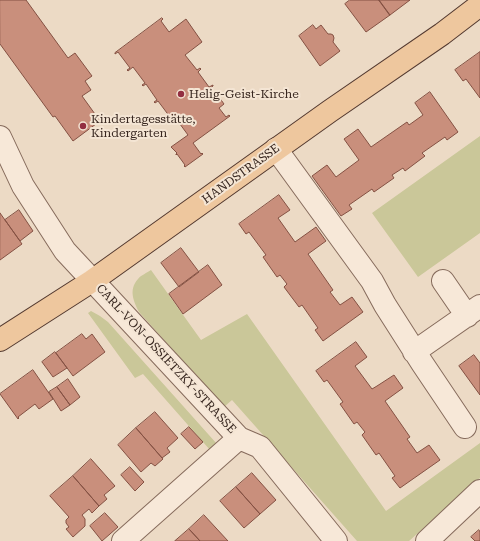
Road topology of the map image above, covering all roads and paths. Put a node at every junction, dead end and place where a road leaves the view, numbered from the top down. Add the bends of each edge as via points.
1 (480, 5) edge
2 (0, 137) edge
3 (276, 149) junction
4 (92, 281) junction
5 (442, 281) dead end
6 (473, 311) edge
7 (0, 340) edge
8 (414, 352) junction
9 (465, 427) dead end
10 (239, 438) junction
11 (480, 491) edge
12 (124, 541) edge
13 (336, 541) edge
14 (427, 541) edge

1 - 3 main road, HANDSTRASSE
2 - 4 street, CARL-VON-OSSIETZKY-STRASSE via 23,186 65,251
3 - 4 main road, HANDSTRASSE
3 - 8 street via 372,281
4 - 7 main road, HANDSTRASSE
4 - 10 street, CARL-VON-OSSIETZKY-STRASSE
5 - 6 street
6 - 8 street
8 - 9 street
10 - 12 street, CARL-VON-OSSIETZKY-STRASSE
10 - 13 street, CARL-VON-OSSIETZKY-STRASSE via 260,447
11 - 14 street

